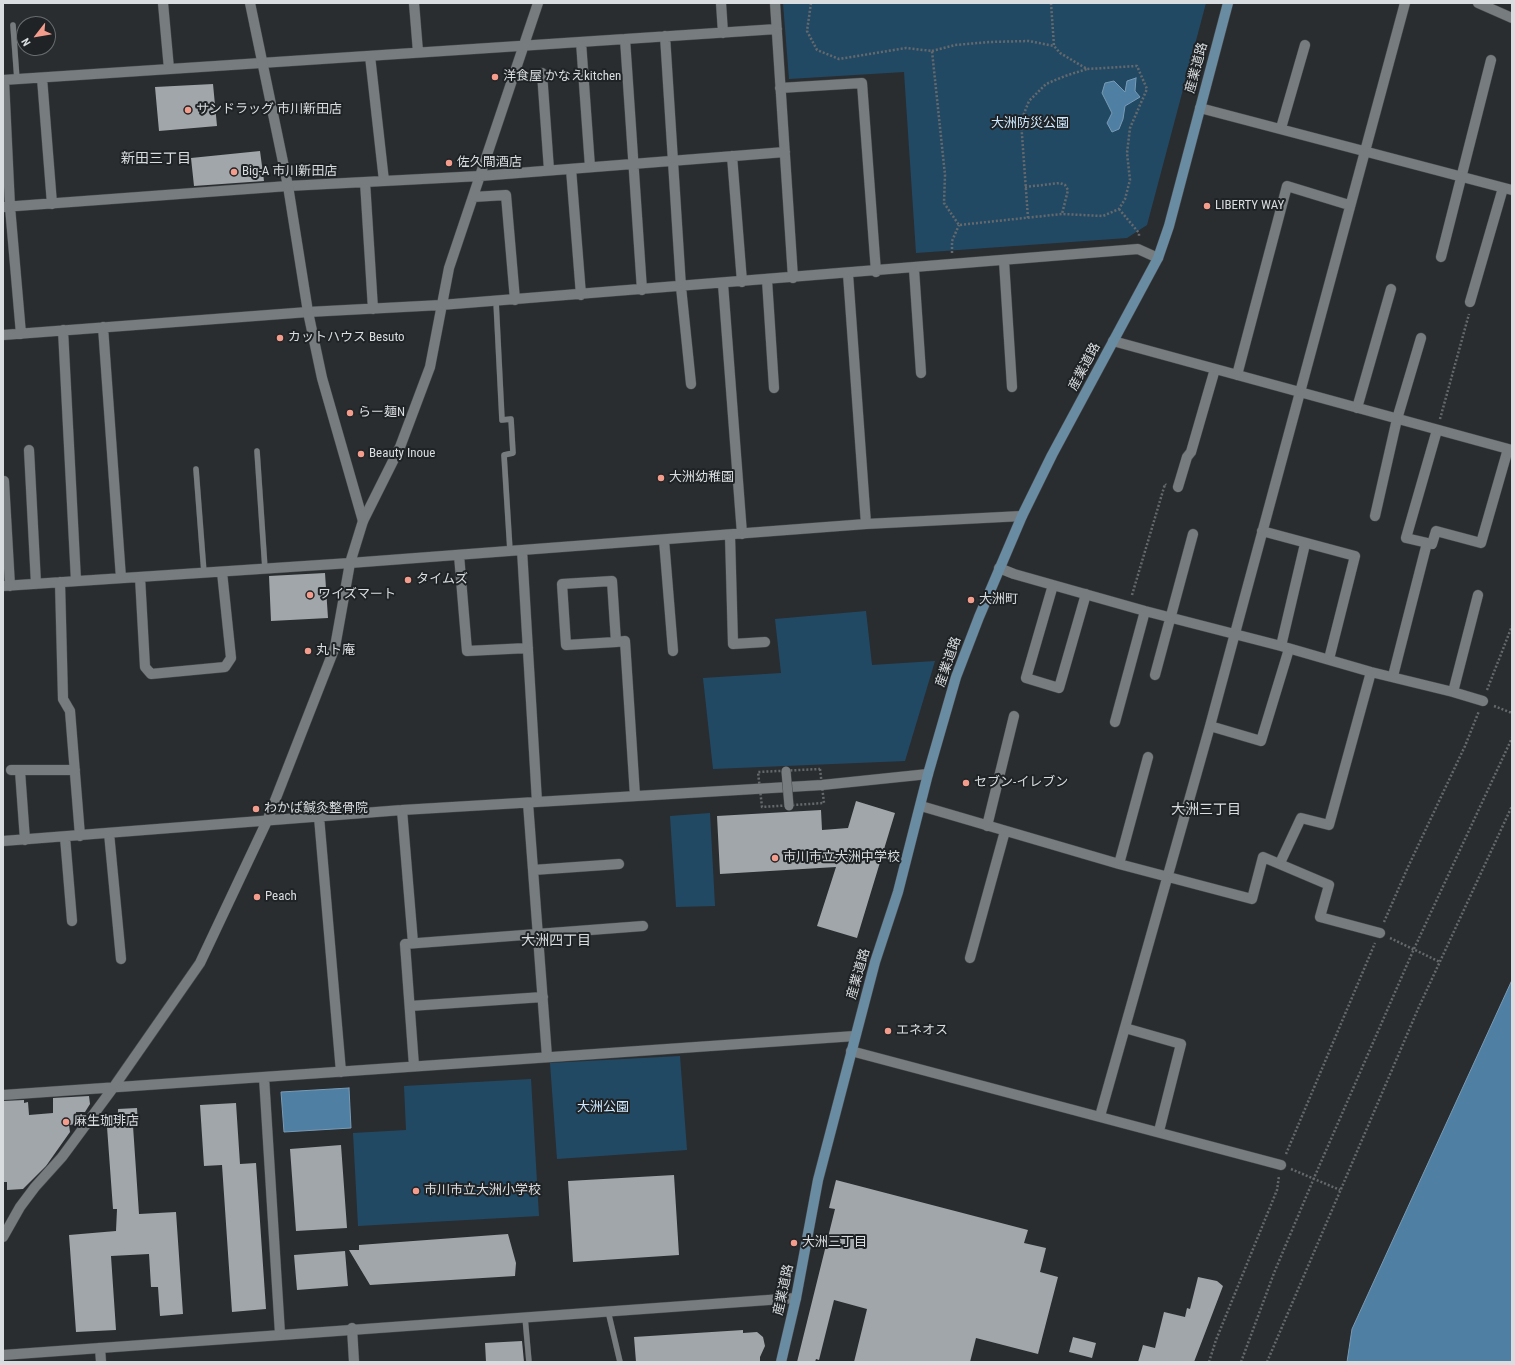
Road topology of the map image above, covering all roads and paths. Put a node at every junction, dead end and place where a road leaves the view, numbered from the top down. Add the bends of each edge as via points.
1 (163, 3) edge
2 (250, 3) edge
3 (414, 3) edge
4 (538, 3) edge
5 (721, 3) edge
6 (775, 3) edge
7 (811, 3) edge
8 (1051, 3) edge
9 (1228, 3) edge
10 (1405, 3) edge
11 (1478, 3) edge
12 (1497, 7) edge
13 (1512, 18) edge
14 (13, 25) dead end
15 (776, 29) junction
16 (723, 32) junction
17 (665, 36) junction
18 (625, 39) junction
19 (581, 42) junction
20 (1305, 45) dead end
21 (524, 46) junction
22 (1054, 46) junction
23 (932, 51) junction
24 (418, 52) junction
25 (370, 56) junction
26 (1491, 60) dead end
27 (262, 63) junction
28 (169, 69) junction
29 (1087, 69) junction
30 (542, 73) dead end
31 (42, 78) junction
32 (3, 80) edge
33 (17, 80) junction
34 (780, 88) junction
35 (1200, 108) junction
36 (1281, 128) junction
37 (1364, 150) junction
38 (785, 152) junction
39 (732, 156) junction
40 (673, 161) junction
41 (633, 164) junction
42 (590, 167) junction
43 (571, 169) junction
44 (549, 170) junction
45 (480, 176) junction
46 (1462, 177) junction
47 (384, 181) junction
48 (364, 182) junction
49 (288, 186) junction
50 (1026, 187) junction
51 (1507, 189) edge
52 (473, 197) junction
53 (52, 204) junction
54 (1349, 205) junction
55 (6, 207) edge
56 (1119, 209) junction
57 (1062, 214) junction
58 (1028, 218) junction
59 (959, 225) junction
60 (1138, 249) junction
61 (1441, 257) dead end
62 (1158, 258) junction
63 (1004, 261) junction
64 (952, 265) junction
65 (914, 269) junction
66 (876, 272) junction
67 (848, 274) junction
68 (793, 278) junction
69 (767, 280) junction
70 (742, 282) junction
71 (723, 284) junction
72 (681, 287) junction
73 (1391, 289) dead end
74 (642, 290) junction
75 (581, 295) junction
76 (515, 300) junction
77 (496, 301) junction
78 (1470, 302) joint
79 (441, 305) junction
80 (373, 309) junction
81 (308, 312) junction
82 (103, 327) junction
83 (63, 330) junction
84 (21, 334) junction
85 (3, 335) edge
86 (1421, 338) dead end
87 (1113, 341) junction
88 (1215, 369) junction
89 (921, 373) dead end
90 (1237, 375) junction
91 (691, 384) dead end
92 (1012, 387) dead end
93 (774, 388) dead end
94 (1300, 392) junction
95 (1357, 408) junction
96 (1397, 419) junction
97 (1437, 430) junction
98 (29, 450) dead end
99 (1510, 450) edge
100 (257, 451) dead end
101 (196, 469) dead end
102 (4, 481) dead end
103 (1178, 487) joint
104 (1022, 516) junction
105 (1375, 516) dead end
106 (363, 521) junction
107 (866, 524) junction
108 (1262, 531) junction
109 (742, 534) junction
110 (1193, 534) dead end
111 (730, 535) junction
112 (664, 540) junction
113 (1427, 543) junction
114 (1305, 544) junction
115 (522, 550) junction
116 (510, 551) junction
117 (460, 555) junction
118 (350, 563) junction
119 (999, 568) junction
120 (265, 569) junction
121 (222, 572) junction
122 (204, 573) junction
123 (140, 577) junction
124 (121, 578) junction
125 (76, 581) junction
126 (60, 582) junction
127 (36, 584) junction
128 (1053, 585) junction
129 (6, 586) edge
130 (1086, 594) junction
131 (1478, 595) dead end
132 (1129, 607) junction
133 (1145, 611) junction
134 (1169, 618) junction
135 (1512, 626) edge
136 (1235, 634) junction
137 (616, 642) junction
138 (765, 642) dead end
139 (1285, 647) junction
140 (528, 648) junction
141 (673, 651) dead end
142 (1329, 659) junction
143 (1371, 672) junction
144 (1155, 675) dead end
145 (1393, 676) junction
146 (1453, 692) junction
147 (1483, 701) junction
148 (1512, 713) edge
149 (1014, 716) dead end
150 (1115, 722) dead end
151 (1210, 726) junction
152 (1512, 738) edge
153 (1148, 757) dead end
154 (75, 770) junction
155 (786, 771) dead end
156 (928, 774) junction
157 (636, 796) junction
158 (533, 803) junction
159 (789, 806) dead end
160 (921, 806) junction
161 (1512, 806) edge
162 (402, 810) junction
163 (319, 817) junction
164 (267, 821) junction
165 (987, 826) junction
166 (1004, 831) junction
167 (109, 833) junction
168 (80, 836) junction
169 (65, 837) junction
170 (25, 840) junction
171 (3, 841) edge
172 (1280, 863) junction
173 (619, 864) dead end
174 (1119, 864) junction
175 (533, 870) junction
176 (1168, 875) junction
177 (72, 921) dead end
178 (643, 926) dead end
179 (1380, 933) junction
180 (538, 935) junction
181 (413, 943) junction
182 (1413, 951) junction
183 (970, 958) dead end
184 (121, 959) dead end
185 (1440, 962) junction
186 (543, 997) junction
187 (410, 1006) junction
188 (1125, 1028) junction
189 (855, 1036) junction
190 (851, 1051) junction
191 (547, 1057) junction
192 (414, 1066) junction
193 (340, 1072) junction
194 (264, 1077) junction
195 (113, 1088) junction
196 (3, 1095) edge
197 (1100, 1116) junction
198 (1159, 1131) junction
199 (1281, 1165) junction
200 (1314, 1178) junction
201 (1340, 1190) junction
202 (3, 1237) edge
203 (796, 1298) junction
204 (608, 1311) junction
205 (525, 1317) junction
206 (352, 1328) junction
207 (280, 1334) junction
208 (100, 1348) junction
209 (3, 1354) edge
210 (101, 1362) edge
211 (354, 1362) edge
212 (529, 1362) edge
213 (620, 1362) edge
214 (781, 1362) edge
215 (1209, 1362) edge
216 (1241, 1362) edge
217 (1267, 1362) edge

1 - 28 street
2 - 27 street
3 - 24 street
4 - 21 street
5 - 16 street
6 - 15 street
7 - 23 path via 807,31 817,50 839,59 906,48
8 - 22 path
9 - 35 main road, 産業道路
10 - 37 street
11 - 12 street
12 - 13 street
14 - 33 lane
15 - 16 street
15 - 34 street
16 - 17 street
17 - 18 street
17 - 40 street
18 - 19 street
18 - 41 street
19 - 21 street
19 - 42 street
20 - 36 street
21 - 24 street
21 - 45 street
22 - 23 path via 1029,41 990,42 955,45
22 - 29 path via 1060,53
23 - 59 path via 945,175 944,203
24 - 25 street
25 - 27 street
25 - 47 street
26 - 46 street
27 - 28 street
27 - 49 street
28 - 31 street
29 - 50 path via 1046,84 1029,101 1021,121
29 - 56 path via 1137,66 1147,89 1130,128 1127,153 1130,180 1125,199
30 - 44 street
31 - 33 street
31 - 53 street
32 - 33 street
32 - 55 street
34 - 38 street
34 - 66 street via 862,84
35 - 36 street
35 - 62 main road, 産業道路
36 - 37 street
37 - 46 street
37 - 54 street
38 - 39 street
38 - 68 street
39 - 40 street
39 - 70 street
40 - 41 street
40 - 72 street
41 - 42 street
41 - 74 street
42 - 43 street
43 - 44 street
43 - 75 street
44 - 45 street
45 - 47 street
45 - 52 street
46 - 51 street
46 - 61 street
47 - 48 street
48 - 49 street
48 - 80 street
49 - 53 street
49 - 81 street
50 - 57 path via 1060,183 1065,185 1068,190
50 - 58 path
51 - 78 street
52 - 76 street via 506,195
52 - 79 street via 449,268
53 - 55 street
54 - 90 street via 1287,186
54 - 94 street
55 - 84 street
56 - 57 path via 1104,216
56 - 60 path via 1139,233
57 - 58 path
58 - 59 path
59 - 64 path via 952,241
60 - 62 street
60 - 63 street
62 - 87 main road, 産業道路
63 - 64 street
63 - 92 street
64 - 65 street
65 - 66 street
65 - 89 street
66 - 67 street
67 - 68 street
67 - 107 street
68 - 69 street
69 - 70 street
69 - 93 street
70 - 71 street
71 - 72 street
71 - 109 street
72 - 74 street
72 - 91 street
73 - 95 street
74 - 75 street
75 - 76 street
76 - 77 street
77 - 79 street
77 - 116 lane via 502,420 510,419 514,453 504,455
78 - 97 path
79 - 80 street
79 - 106 street via 430,367 400,447
80 - 81 street
81 - 82 street
81 - 106 street via 322,378
82 - 83 street
82 - 124 street
83 - 84 street
83 - 125 street
84 - 85 street
86 - 96 street
87 - 88 street
87 - 104 main road, 産業道路
88 - 90 street
88 - 103 street
90 - 94 street
94 - 95 street
94 - 108 street
95 - 96 street
96 - 97 street
96 - 105 street
97 - 99 street
97 - 113 street via 1406,538
98 - 127 street
99 - 113 street via 1481,543 1436,531 1432,544
100 - 120 lane
101 - 122 lane
102 - 129 street
103 - 132 path via 1165,484
104 - 107 street
104 - 119 main road, 産業道路
106 - 118 street
107 - 109 street
108 - 114 street
108 - 136 street
109 - 111 street
110 - 134 street
111 - 112 street
111 - 138 street via 733,644
112 - 115 street
112 - 141 street
113 - 145 street
114 - 139 street
114 - 142 street via 1356,556
115 - 116 street
115 - 140 street
116 - 117 street
117 - 118 street
117 - 140 street via 467,650
118 - 120 street
118 - 164 street via 335,647
119 - 128 street
119 - 156 main road, 産業道路 via 956,677
120 - 121 street
121 - 122 street
121 - 123 street via 230,658 225,667 152,674 145,667
122 - 123 street
123 - 124 street
124 - 125 street
125 - 126 street
126 - 127 street
126 - 154 street via 64,699 70,711
127 - 129 street
128 - 130 street
128 - 130 street via 1026,678 1059,688
130 - 132 street
131 - 146 street
132 - 133 street
133 - 134 street
133 - 150 street
134 - 136 street
134 - 144 street
135 - 147 path
136 - 139 street
136 - 151 street
137 - 137 street via 566,645 562,584 612,581
137 - 157 street via 625,641
139 - 142 street
139 - 151 street via 1262,742
140 - 158 street
142 - 143 street
143 - 145 street
143 - 172 street via 1329,825 1301,818
145 - 146 street
146 - 147 street
147 - 148 path
147 - 179 path via 1466,746 1408,867
149 - 165 street
151 - 176 street
152 - 182 path
153 - 174 street
154 - 168 street
154 - 170 street via 15,771
155 - 159 street, bridge
156 - 157 street via 822,784
156 - 160 main road, 産業道路
157 - 158 street
158 - 162 street
158 - 175 street
160 - 165 street
160 - 189 main road, 産業道路
161 - 185 path
162 - 163 street
162 - 181 street
163 - 164 street
163 - 193 street
164 - 167 street
164 - 195 street via 200,963
165 - 166 street
166 - 174 street
166 - 183 street
167 - 168 street
167 - 184 street
168 - 169 street
169 - 170 street
169 - 177 street
170 - 171 street
172 - 176 street via 1263,857 1252,899
172 - 179 street via 1329,885 1320,916
173 - 175 street
174 - 176 street
175 - 180 street
176 - 188 street
178 - 180 street
179 - 182 path
179 - 199 path
180 - 181 street
180 - 186 street
181 - 187 street via 405,944
182 - 185 path
182 - 200 path
185 - 201 path
186 - 187 street
186 - 191 street
187 - 192 street
188 - 197 street
188 - 198 street via 1181,1044
189 - 190 main road, 産業道路
189 - 191 street
190 - 197 street
190 - 203 main road, 産業道路 via 818,1180
191 - 192 street
192 - 193 street
193 - 194 street
194 - 195 street
194 - 207 street
195 - 196 street
195 - 202 street via 62,1157 35,1187
197 - 198 street
198 - 199 street
199 - 200 path
199 - 215 path via 1277,1190
200 - 201 path
200 - 216 path via 1274,1273
201 - 217 path
203 - 204 street
203 - 214 main road, 産業道路
204 - 205 street
204 - 213 lane
205 - 206 street
205 - 212 lane
206 - 207 street
206 - 211 street
207 - 208 street
208 - 209 street
208 - 210 street

